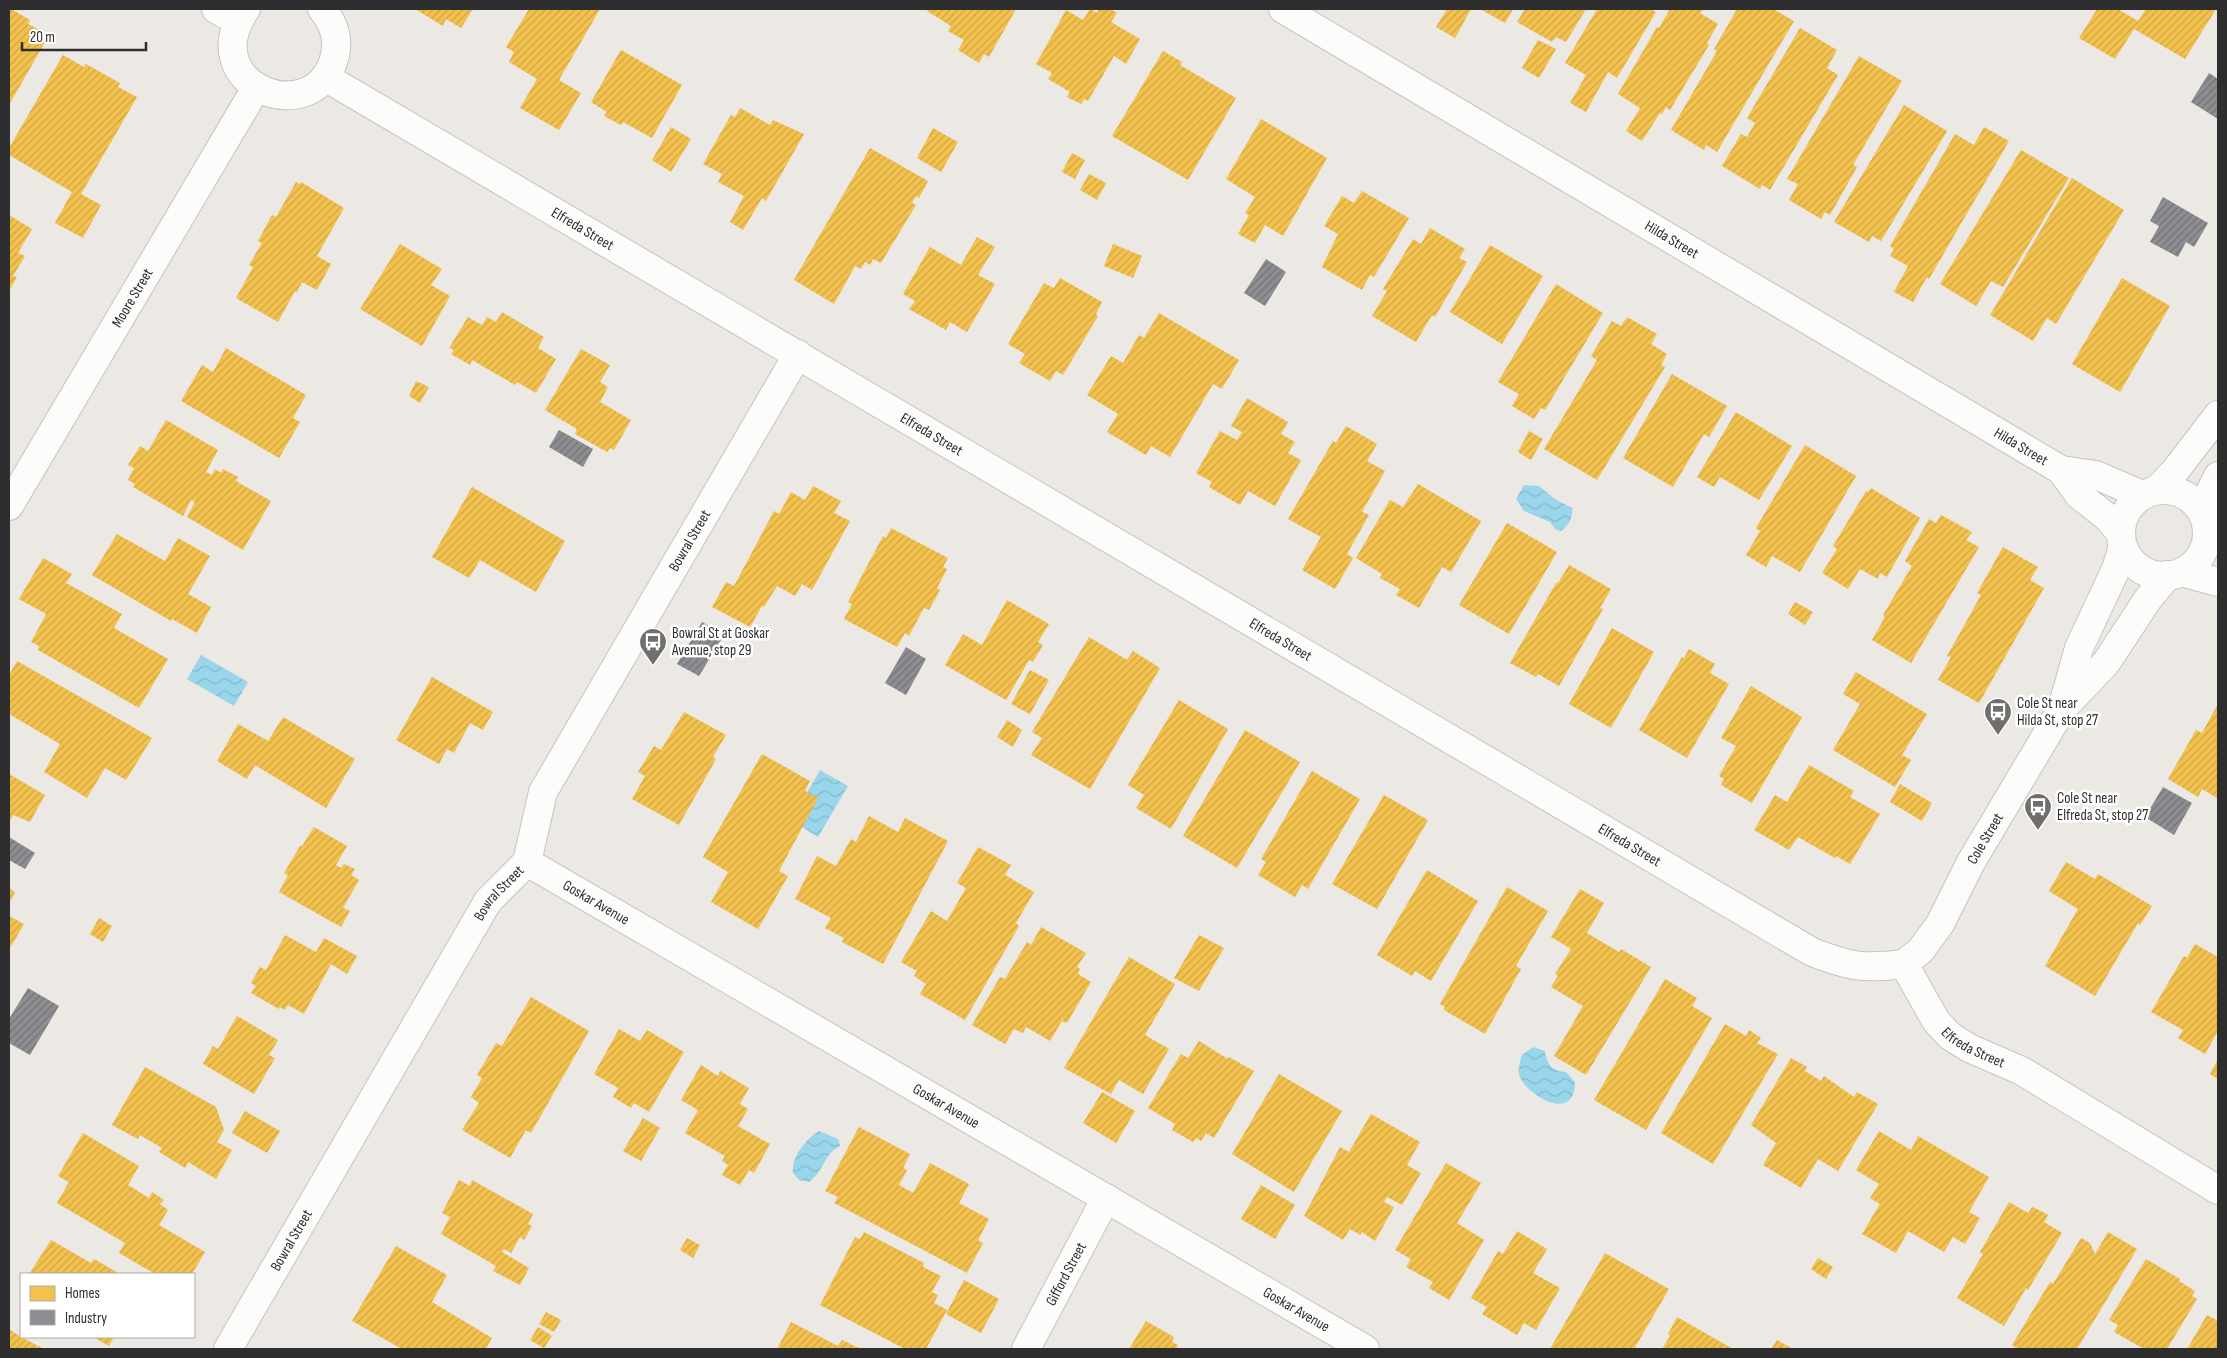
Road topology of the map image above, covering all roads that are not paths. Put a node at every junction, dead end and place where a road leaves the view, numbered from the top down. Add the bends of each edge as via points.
1 (322, 9) edge
2 (1283, 9) edge
3 (233, 13) edge
4 (325, 77) junction
5 (256, 88) junction
6 (798, 354) junction
7 (2218, 415) edge
8 (2061, 470) junction
9 (2218, 476) edge
10 (2150, 492) junction
11 (9, 506) edge
12 (2210, 528) edge
13 (2122, 540) junction
14 (2174, 574) junction
15 (2218, 582) edge
16 (2062, 709) junction
17 (527, 862) junction
18 (1904, 964) junction
19 (2218, 1190) edge
20 (1106, 1198) junction
21 (228, 1349) edge
22 (1026, 1349) edge
23 (1365, 1349) edge

1 - 4 street via 336,32 337,48
2 - 8 street, Hilda Street
3 - 5 street via 236,65
4 - 5 street via 300,94 270,94
4 - 6 street, Elfreda Street
5 - 11 street, Moore Street
6 - 17 street, Bowral Street via 543,792
6 - 18 street, Elfreda Street via 1812,952 1847,965 1873,968
7 - 10 street via 2175,472
8 - 10 street, Hilda Street via 2096,476
8 - 13 street, Hilda Street via 2079,495 2107,517
9 - 12 street via 2210,492
10 - 12 street via 2172,491 2186,495 2196,504
10 - 13 street via 2131,504 2123,518
12 - 14 street via 2201,555 2192,565
13 - 14 street via 2130,560 2142,570
13 - 16 street, Cole Street via 2116,568 2079,648
14 - 15 street
14 - 16 street, Cole Street via 2148,599 2106,663
16 - 18 street, Cole Street via 1972,862 1940,924 1921,950
17 - 20 street, Goskar Avenue
17 - 21 street, Bowral Street via 488,901
18 - 19 street, Elfreda Street via 1936,1021 1950,1036 1968,1048 2022,1071
20 - 22 street, Gifford Street
20 - 23 street, Goskar Avenue

